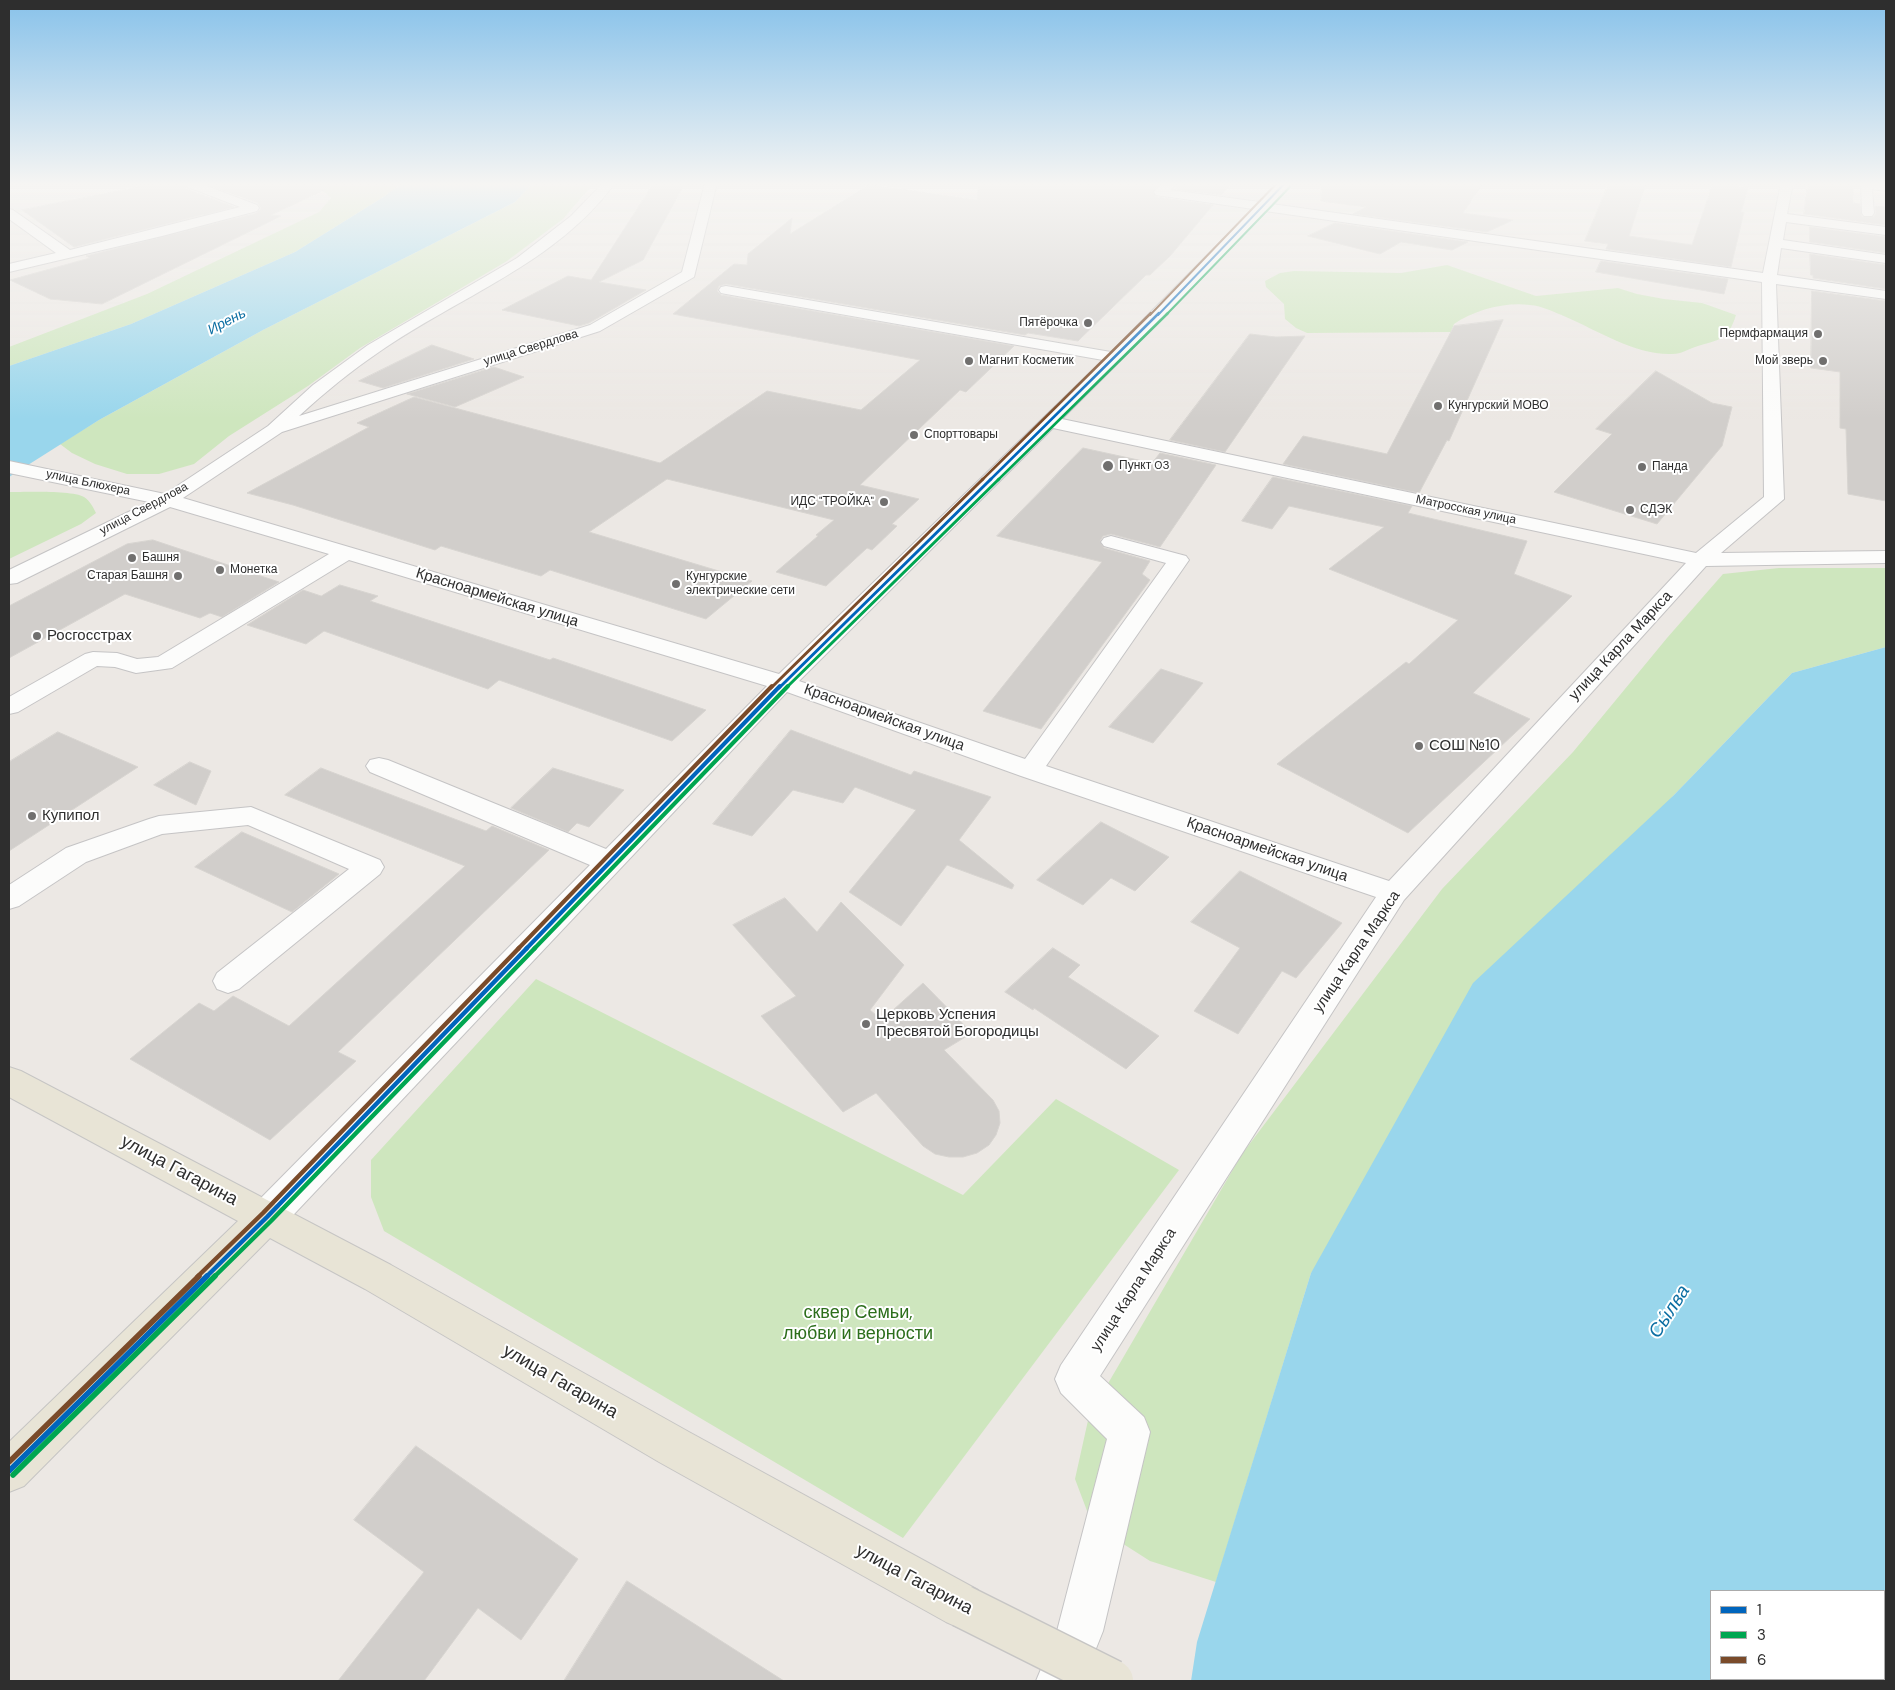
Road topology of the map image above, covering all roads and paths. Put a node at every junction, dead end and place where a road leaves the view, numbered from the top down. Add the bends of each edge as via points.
1 (34, 262) edge
2 (521, 262) edge
3 (692, 262) edge
4 (1208, 262) edge
5 (1655, 262) edge
6 (1771, 262) edge
7 (9, 268) edge
8 (1768, 278) junction
9 (726, 290) dead end
10 (1886, 295) edge
11 (1115, 357) junction
12 (1050, 422) junction
13 (274, 430) junction
14 (9, 467) edge
15 (168, 500) junction
16 (1111, 542) dead end
17 (346, 553) junction
18 (1886, 557) edge
19 (1700, 560) junction
20 (9, 578) edge
21 (783, 683) junction
22 (9, 707) edge
23 (379, 766) dead end
24 (1030, 770) junction
25 (610, 862) junction
26 (1394, 893) junction
27 (9, 900) edge
28 (228, 981) dead end
29 (9, 1082) edge
30 (267, 1217) junction
31 (9, 1471) edge
32 (1060, 1681) edge
33 (1112, 1681) edge

1 - 7 street
2 - 13 street, улица Свердлова via 374,348 319,389
3 - 13 street, улица Свердлова via 689,274 595,328
4 - 11 street
5 - 8 street
6 - 8 street, улица Карла Маркса
8 - 10 street
8 - 19 street, улица Карла Маркса via 1774,499
9 - 11 street
11 - 12 street
12 - 19 street, Матросская улица
12 - 21 street
13 - 15 street, улица Свердлова
14 - 15 street, улица Блюхера
15 - 17 street, Красноармейская улица
15 - 20 street, улица Свердлова
16 - 24 street via 1179,560
17 - 21 street, Красноармейская улица
17 - 22 street via 164,663 136,666 117,660 93,659
18 - 19 street, Матросская улица
19 - 26 street, улица Карла Маркса
21 - 24 street, Красноармейская улица
21 - 25 street
23 - 25 street
24 - 26 street, Красноармейская улица
25 - 30 street
26 - 32 street, улица Карла Маркса via 1076,1379 1128,1432 1080,1631
27 - 28 street via 76,855 159,825 251,816 370,867
29 - 30 main road, улица Гагарина
30 - 31 main road
30 - 33 main road, улица Гагарина, bridge via 962,1606

